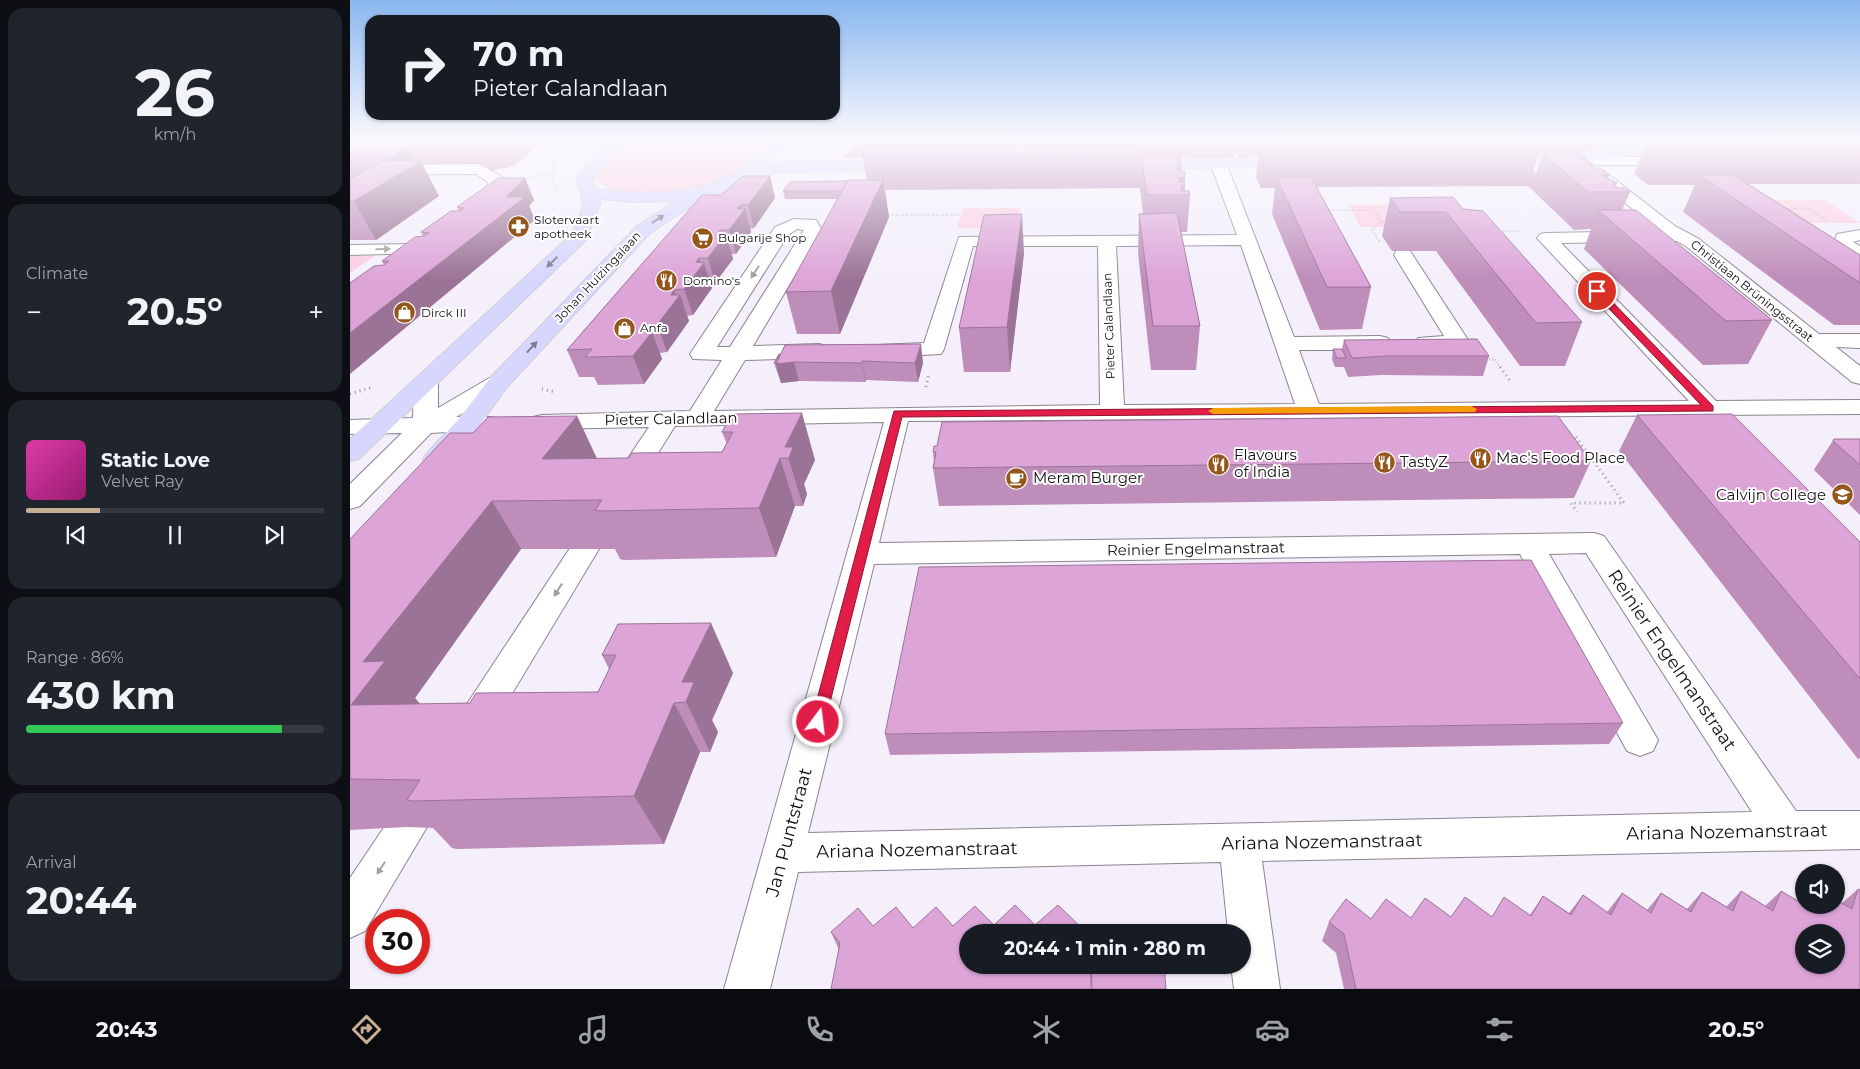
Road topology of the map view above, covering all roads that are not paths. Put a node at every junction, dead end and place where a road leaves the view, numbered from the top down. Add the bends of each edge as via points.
1 (496, 186) edge
2 (587, 186) edge
3 (720, 186) edge
4 (1227, 186) edge
5 (1610, 186) edge
6 (711, 190) junction
7 (591, 193) junction
8 (463, 215) edge
9 (1855, 235) edge
10 (1681, 236) junction
11 (432, 238) edge
12 (1248, 240) junction
13 (1107, 241) junction
14 (416, 249) junction
15 (350, 250) edge
16 (1860, 254) edge
17 (1404, 255) dead end
18 (386, 270) edge
19 (1814, 340) junction
20 (1860, 341) edge
21 (1287, 344) junction
22 (864, 350) edge
23 (835, 351) edge
24 (736, 353) junction
25 (1860, 377) edge
26 (499, 382) junction
27 (426, 383) junction
28 (1860, 407) edge
29 (1709, 408) junction
30 (1309, 410) junction
31 (1112, 411) junction
32 (898, 414) junction
33 (697, 419) junction
34 (667, 420) junction
35 (468, 424) junction
36 (425, 425) junction
37 (350, 426) edge
38 (377, 426) junction
39 (350, 453) edge
40 (421, 475) edge
41 (350, 500) edge
42 (610, 507) edge
43 (1529, 544) junction
44 (584, 549) dead end
45 (862, 554) junction
46 (1640, 740) dead end
47 (456, 753) edge
48 (407, 827) dead end
49 (1786, 830) junction
50 (1860, 830) edge
51 (1239, 844) junction
52 (784, 853) junction
53 (350, 916) edge
54 (746, 989) edge
55 (1257, 989) edge

1 - 8 street via 495,193
2 - 7 main road
3 - 6 main road, Johan Huizingalaan
4 - 12 street
5 - 10 street, Christiaan Brüningsstraat
6 - 7 main road via 650,197
26 -> 6 main road, Johan Huizingalaan via 644,229
7 -> 27 main road via 592,205 580,236
9 - 16 street via 1842,238 1843,243
10 - 19 street, Christiaan Brüningsstraat
10 - 29 street via 1546,238
11 - 14 street
12 - 13 street
12 - 21 street
13 - 22 street via 965,242 934,349
13 - 31 street, Pieter Calandlaan
15 -> 14 street
14 - 18 street
17 - 21 street via 1459,343
19 - 20 street
19 - 25 street, Christiaan Brüningsstraat
21 - 30 street
23 - 24 street
24 -> 24 street via 813,230 810,224 794,224 781,231 701,354
24 - 33 street
26 - 35 main road, Johan Huizingalaan
26 - 36 street, Johan Huizingalaan
27 - 36 street
27 - 38 main road
28 - 29 street, Pieter Calandlaan
29 - 30 street, Pieter Calandlaan
30 - 31 street, Pieter Calandlaan
31 - 32 street, Pieter Calandlaan
32 - 33 street, Pieter Calandlaan
32 - 45 street, Jan Puntstraat
33 - 34 street, Pieter Calandlaan
34 - 35 street, Pieter Calandlaan
34 - 42 street
35 - 36 street, Pieter Calandlaan
35 - 40 main road, Johan Huizingalaan
36 - 38 street, Pieter Calandlaan
36 - 41 street, Johan Huizingalaan
37 - 38 street, Pieter Calandlaan
38 - 39 main road
43 - 45 street, Reinier Engelmanstraat
43 - 46 street
43 - 49 street, Reinier Engelmanstraat via 1594,543
44 -> 47 street
45 - 52 street, Jan Puntstraat
48 -> 53 street
49 - 50 street, Ariana Nozemanstraat
49 - 51 street, Ariana Nozemanstraat
51 - 52 street, Ariana Nozemanstraat
51 - 55 street
52 - 54 street, Jan Puntstraat

